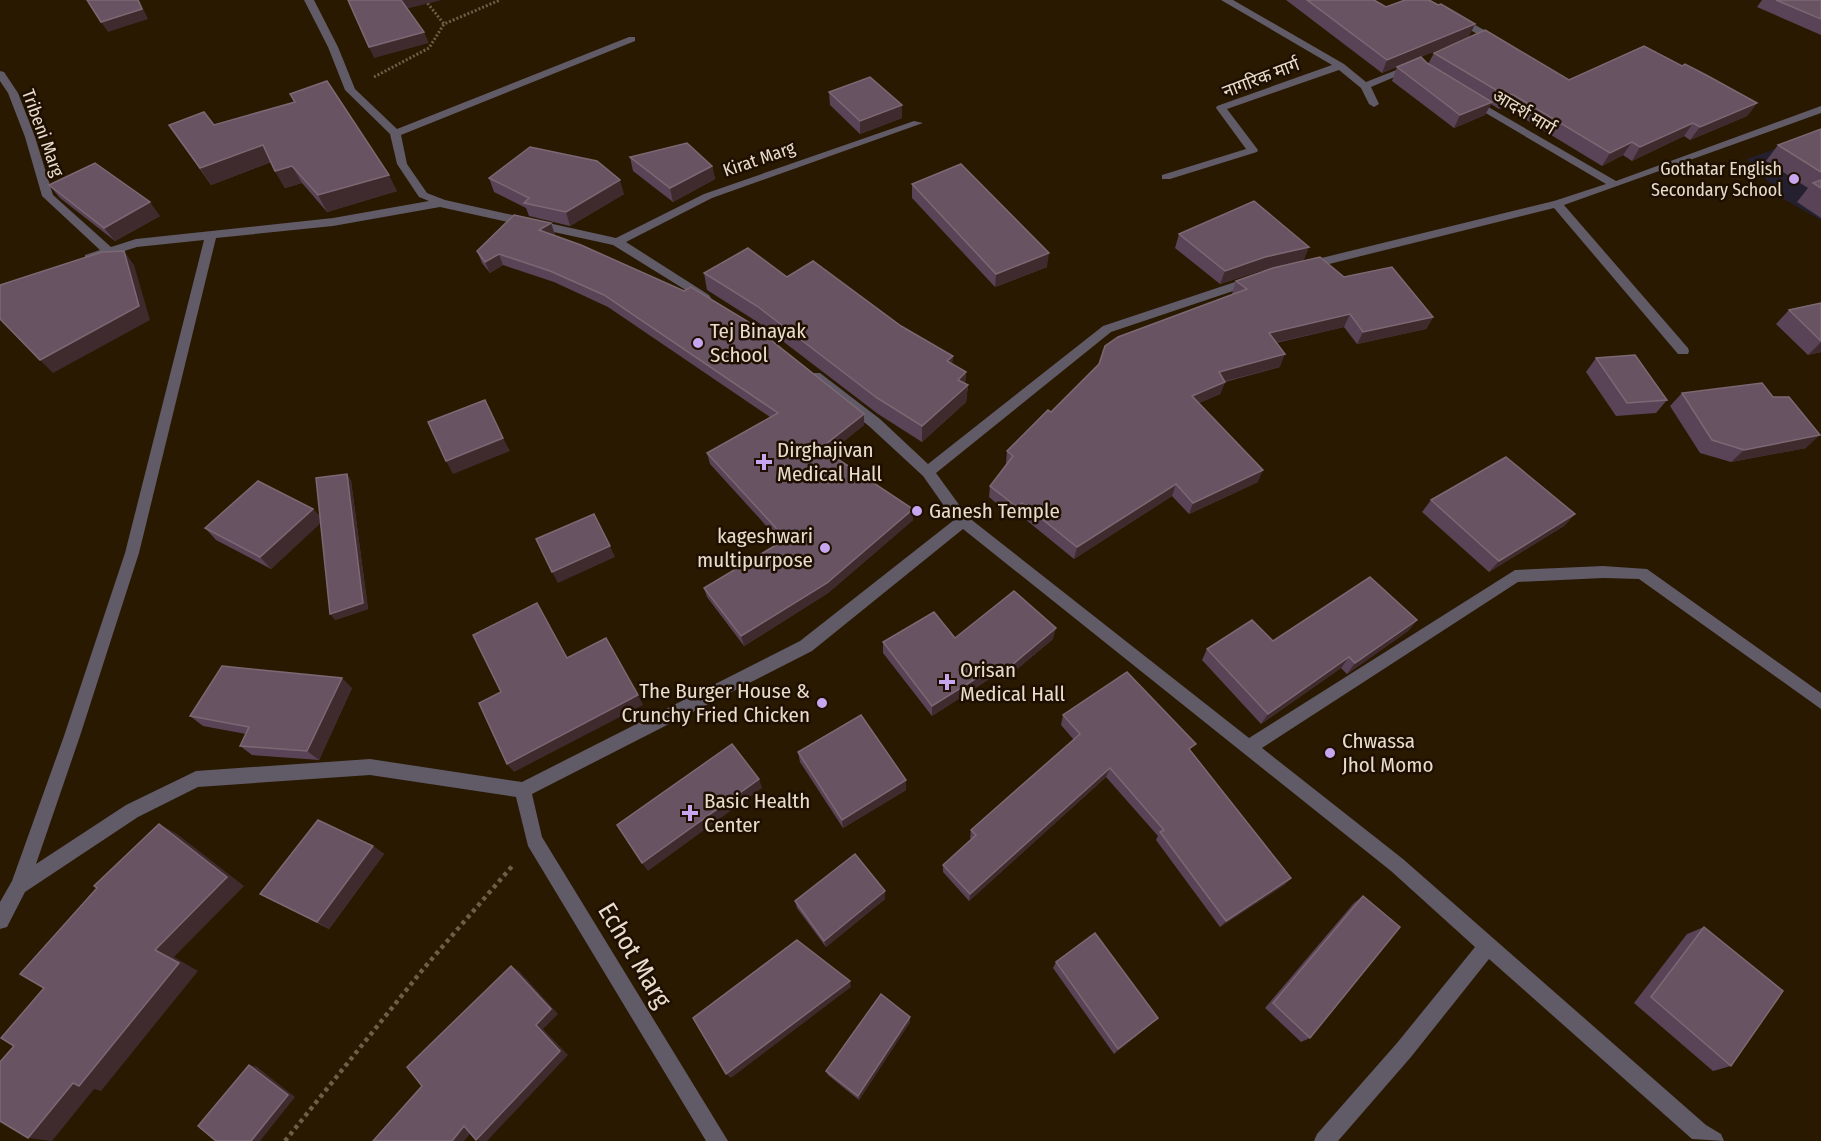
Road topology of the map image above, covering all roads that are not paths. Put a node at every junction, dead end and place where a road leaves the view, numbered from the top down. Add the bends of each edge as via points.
1 (309, 0) edge
2 (1226, 0) edge
3 (1423, 0) edge
4 (632, 39) dead end
5 (1464, 45) edge
6 (1341, 66) junction
7 (1426, 73) edge
8 (0, 74) edge
9 (1365, 86) junction
10 (1466, 97) edge
11 (1374, 104) dead end
12 (1821, 109) edge
13 (918, 123) dead end
14 (395, 133) junction
15 (1166, 177) dead end
16 (1615, 185) junction
17 (440, 203) junction
18 (1557, 204) junction
19 (211, 234) junction
20 (617, 242) junction
21 (108, 251) junction
22 (75, 263) edge
23 (1288, 270) edge
24 (1265, 276) edge
25 (715, 303) edge
26 (1683, 351) dead end
27 (800, 364) edge
28 (928, 472) junction
29 (963, 521) junction
30 (1821, 702) edge
31 (1248, 748) junction
32 (523, 790) junction
33 (18, 886) junction
34 (0, 920) edge
35 (1488, 946) junction
36 (1703, 1138) edge
37 (718, 1141) edge
38 (1323, 1141) edge

1 - 14 street via 350,90
2 - 6 street, नागरिक मार्ग
3 - 5 street via 1483,33 1484,36
4 - 14 street
6 - 9 street, नागरिक मार्ग
6 - 15 street, नागरिक मार्ग via 1221,108 1253,150
7 - 9 street via 1422,63
8 - 21 street, Tribeni Marg via 13,93 48,196
9 - 11 street, नागरिक मार्ग
10 - 16 street, आदर्श मार्ग
12 - 16 street
13 - 20 street, Kirat Marg via 708,196
14 - 17 street via 402,164 423,195
16 - 18 street
17 - 19 street via 333,222
17 - 20 street
18 - 23 street
18 - 26 street
19 - 21 street via 136,243
19 - 33 street via 132,553
20 - 25 street
21 - 22 street
24 - 28 street via 1107,329
27 - 28 street via 875,423
28 - 29 street
29 - 31 street
29 - 32 street via 806,646
30 - 31 street via 1642,573 1515,576
31 - 35 street via 1397,865
32 - 33 street via 370,767 196,779 132,811
32 - 37 street, Echot Marg via 534,840
33 - 34 street
35 - 36 street
35 - 38 street via 1404,1050

